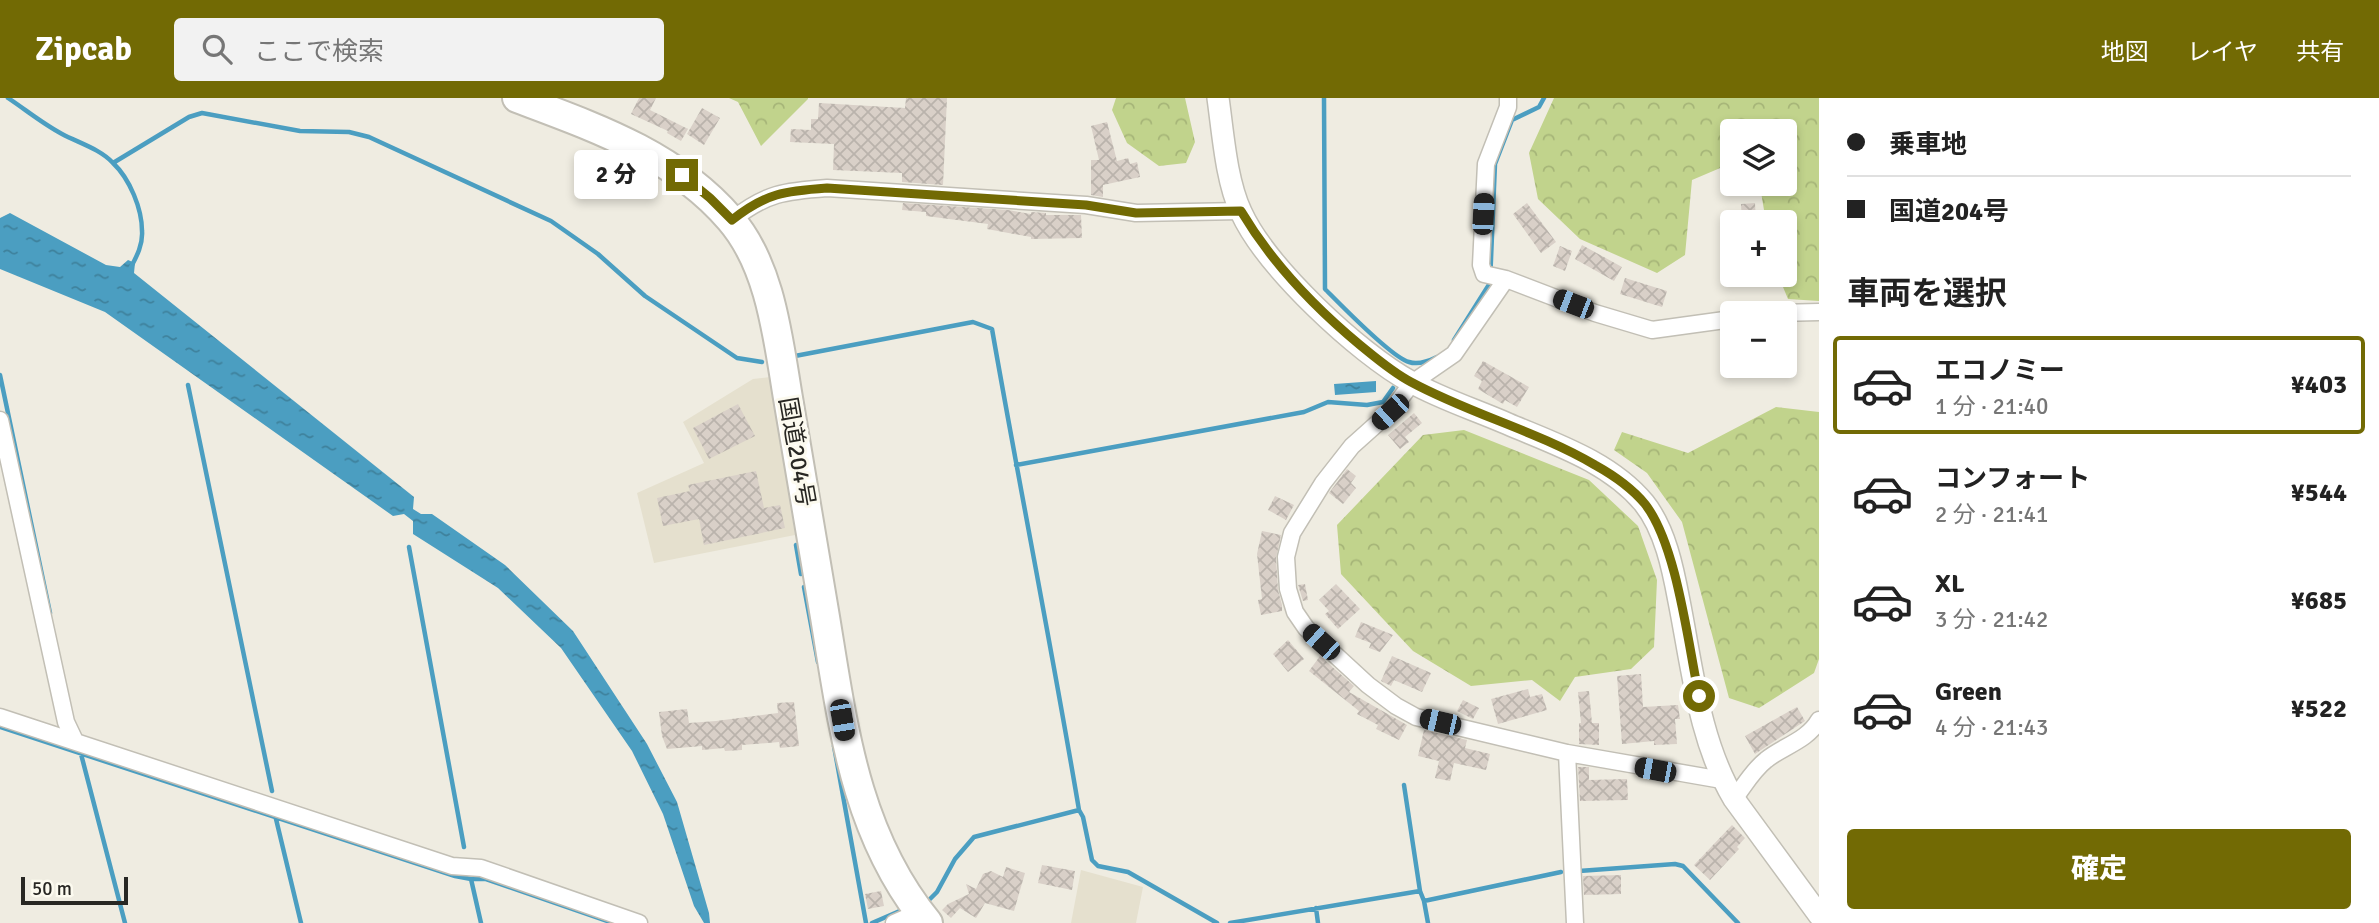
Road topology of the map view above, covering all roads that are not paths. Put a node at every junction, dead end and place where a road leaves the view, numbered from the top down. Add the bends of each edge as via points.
1 (517, 98) edge
2 (1218, 98) edge
3 (1508, 98) edge
4 (1241, 211) junction
5 (732, 220) junction
6 (1496, 276) junction
7 (1819, 312) edge
8 (1797, 313) edge
9 (1720, 321) edge
10 (1412, 383) junction
11 (0, 420) edge
12 (0, 718) edge
13 (1819, 720) edge
14 (75, 741) junction
15 (1567, 753) junction
16 (1722, 780) junction
17 (1734, 799) junction
18 (1819, 915) edge
19 (914, 919) edge
20 (639, 923) edge
21 (1575, 923) edge

1 - 5 highway, 国道204号 via 651,153
2 - 4 street via 1227,163
3 - 6 street via 1486,164 1481,265
4 - 5 street via 1136,213 1086,205 827,188 785,191 752,204
4 - 10 street via 1260,244 1293,283 1385,366
5 - 19 highway, 国道204号 via 750,248 772,316 849,756 872,827
6 - 9 street via 1652,330
6 - 10 street via 1454,354
7 - 8 street
10 - 15 street via 1390,412 1352,446 1292,533 1286,557 1295,612 1306,628 1368,685 1416,717
10 - 16 street via 1572,451 1619,479 1645,504 1674,574 1703,721
11 - 14 street via 66,722
12 - 14 street
13 - 17 street via 1798,742 1760,765
14 - 20 street via 452,866 481,868
15 - 16 street
15 - 21 street
16 - 17 street
17 - 18 street

